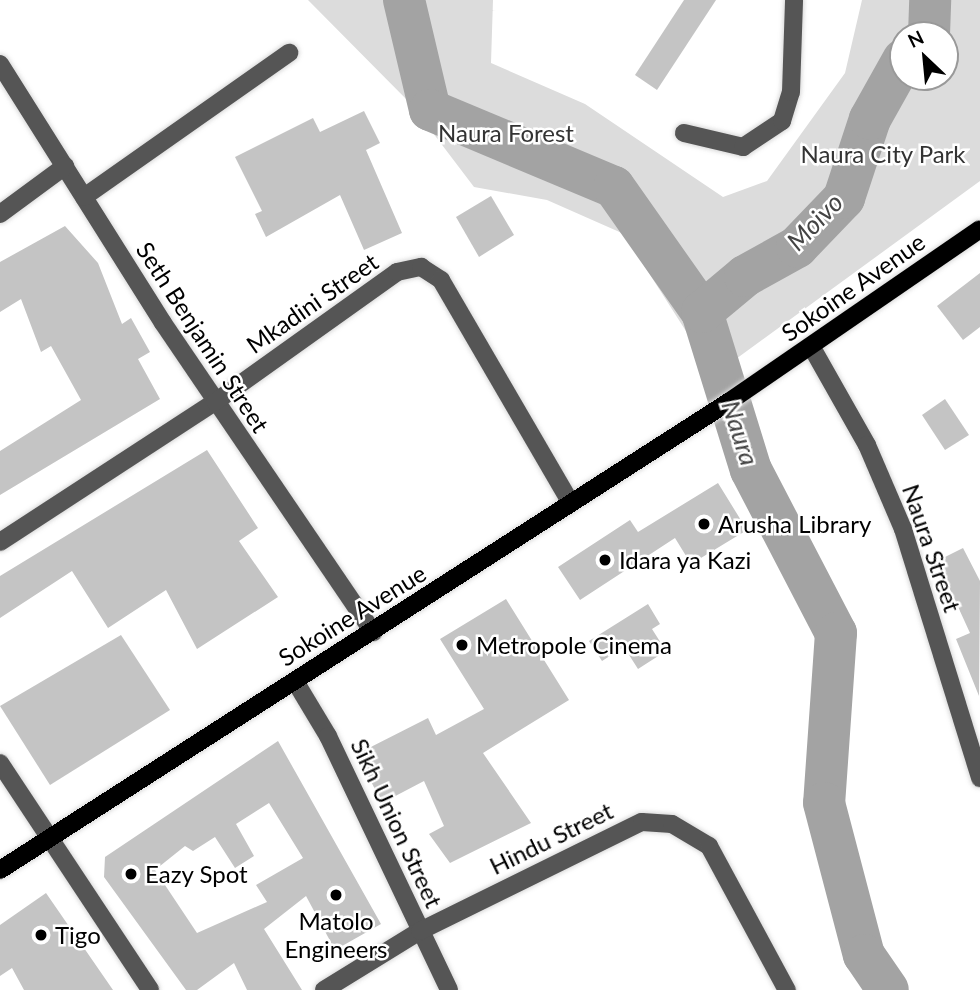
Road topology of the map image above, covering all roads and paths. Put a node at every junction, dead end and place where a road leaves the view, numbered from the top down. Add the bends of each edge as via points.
1 (794, 0) edge
2 (289, 53) dead end
3 (0, 64) edge
4 (684, 133) dead end
5 (65, 166) junction
6 (84, 197) junction
7 (0, 214) edge
8 (980, 229) edge
9 (811, 346) junction
10 (215, 402) junction
11 (571, 503) junction
12 (0, 542) edge
13 (373, 632) junction
14 (295, 681) junction
15 (0, 764) edge
16 (980, 778) edge
17 (45, 839) junction
18 (0, 870) edge
19 (420, 931) junction
20 (150, 990) edge
21 (324, 990) edge
22 (449, 990) edge
23 (787, 990) edge

1 - 4 street via 791,92 782,121 743,147
2 - 6 street
3 - 5 street, Seth Benjamin Street
5 - 6 street, Seth Benjamin Street
5 - 7 street
6 - 10 street, Seth Benjamin Street
8 - 9 main road, Sokoine Avenue
9 - 11 main road, Sokoine Avenue
9 - 16 street, Naura Street via 867,445 903,529
10 - 11 street, Mkadini Street via 397,272 421,267 441,280
10 - 12 street, Mkadini Street
10 - 13 street, Seth Benjamin Street
11 - 13 main road, Sokoine Avenue
13 - 14 main road, Sokoine Avenue
14 - 17 main road, Sokoine Avenue
14 - 19 street, Sikh Union Street via 328,736
15 - 17 street
17 - 18 main road, Sokoine Avenue
17 - 20 street
19 - 21 street, Hindu Street
19 - 22 street, Sikh Union Street
19 - 23 street, Hindu Street via 593,842 642,822 672,824 709,846 729,874

